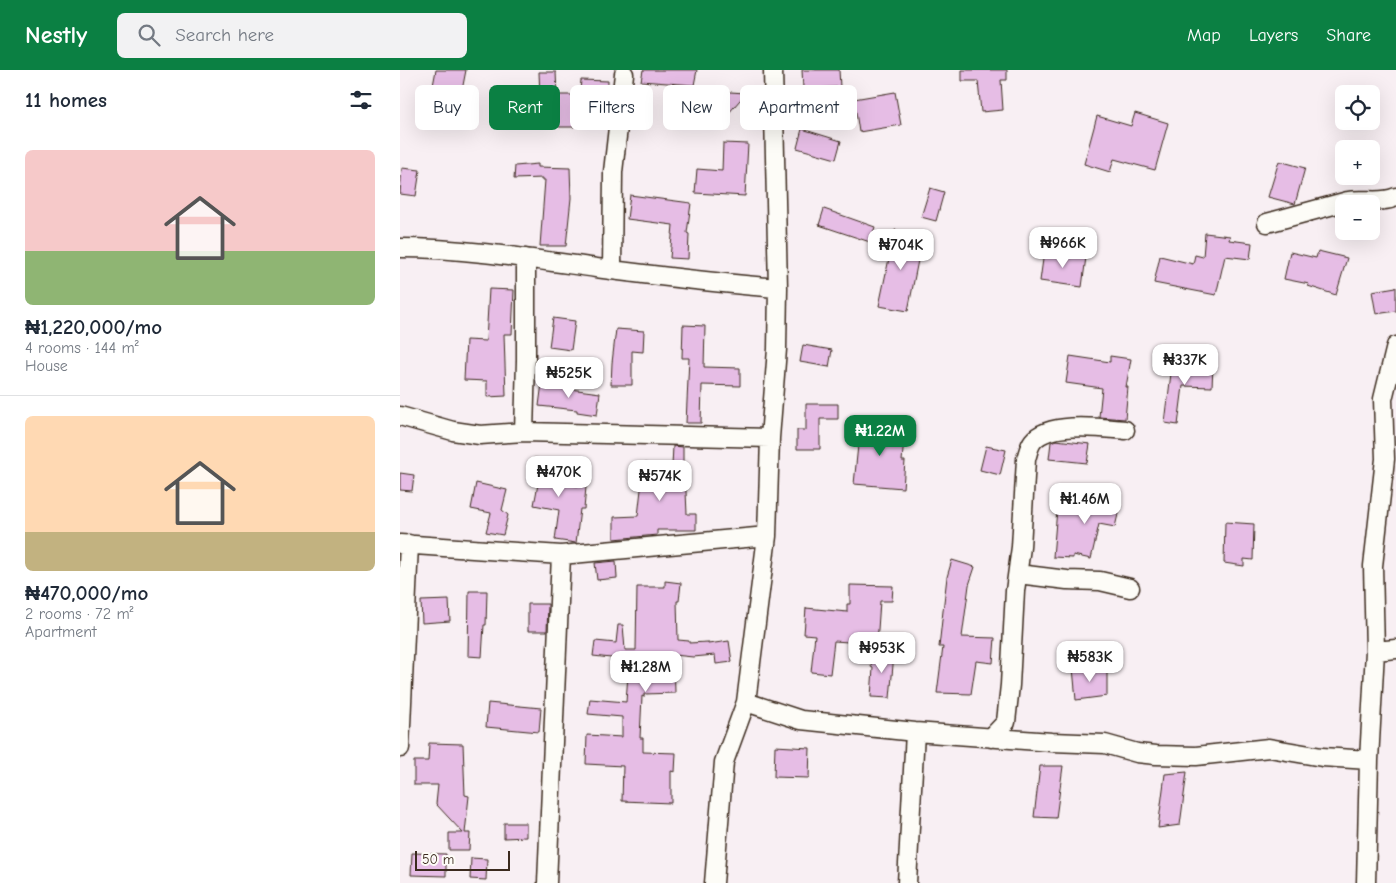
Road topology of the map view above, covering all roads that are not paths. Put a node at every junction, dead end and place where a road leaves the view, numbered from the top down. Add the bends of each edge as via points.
1 (773, 70) edge
2 (624, 74) dead end
3 (1394, 201) edge
4 (1267, 223) dead end
5 (400, 248) edge
6 (526, 258) junction
7 (612, 270) junction
8 (778, 288) junction
9 (1396, 346) edge
10 (400, 416) edge
11 (1125, 430) dead end
12 (524, 432) junction
13 (770, 438) junction
14 (1389, 494) edge
15 (767, 536) junction
16 (404, 544) edge
17 (561, 555) junction
18 (1018, 574) junction
19 (1130, 588) dead end
20 (1396, 649) edge
21 (1375, 651) junction
22 (401, 694) edge
23 (746, 702) junction
24 (915, 732) junction
25 (991, 738) junction
26 (400, 748) edge
27 (1370, 760) junction
28 (547, 883) edge
29 (714, 883) edge
30 (906, 883) edge
31 (1366, 883) edge

1 - 8 street
2 - 7 street via 613,172
3 - 4 street via 1348,201
5 - 6 street
6 - 7 street
6 - 12 street
7 - 8 street
8 - 13 street
9 - 14 street via 1383,399
10 - 12 street via 480,435
11 - 18 street via 1061,429 1047,432 1033,441 1026,460
12 - 13 street
13 - 15 street
14 - 21 street via 1373,566
15 - 17 street
15 - 23 street
16 - 17 street
16 - 22 street
17 - 28 street
18 - 19 street via 1100,581
18 - 25 street via 1006,722
20 - 21 street
21 - 27 street
22 - 26 street
23 - 24 street via 801,720
23 - 29 street via 724,762
24 - 25 street
24 - 30 street
25 - 27 street via 1105,744 1156,755 1196,756 1269,748 1322,757
27 - 31 street

